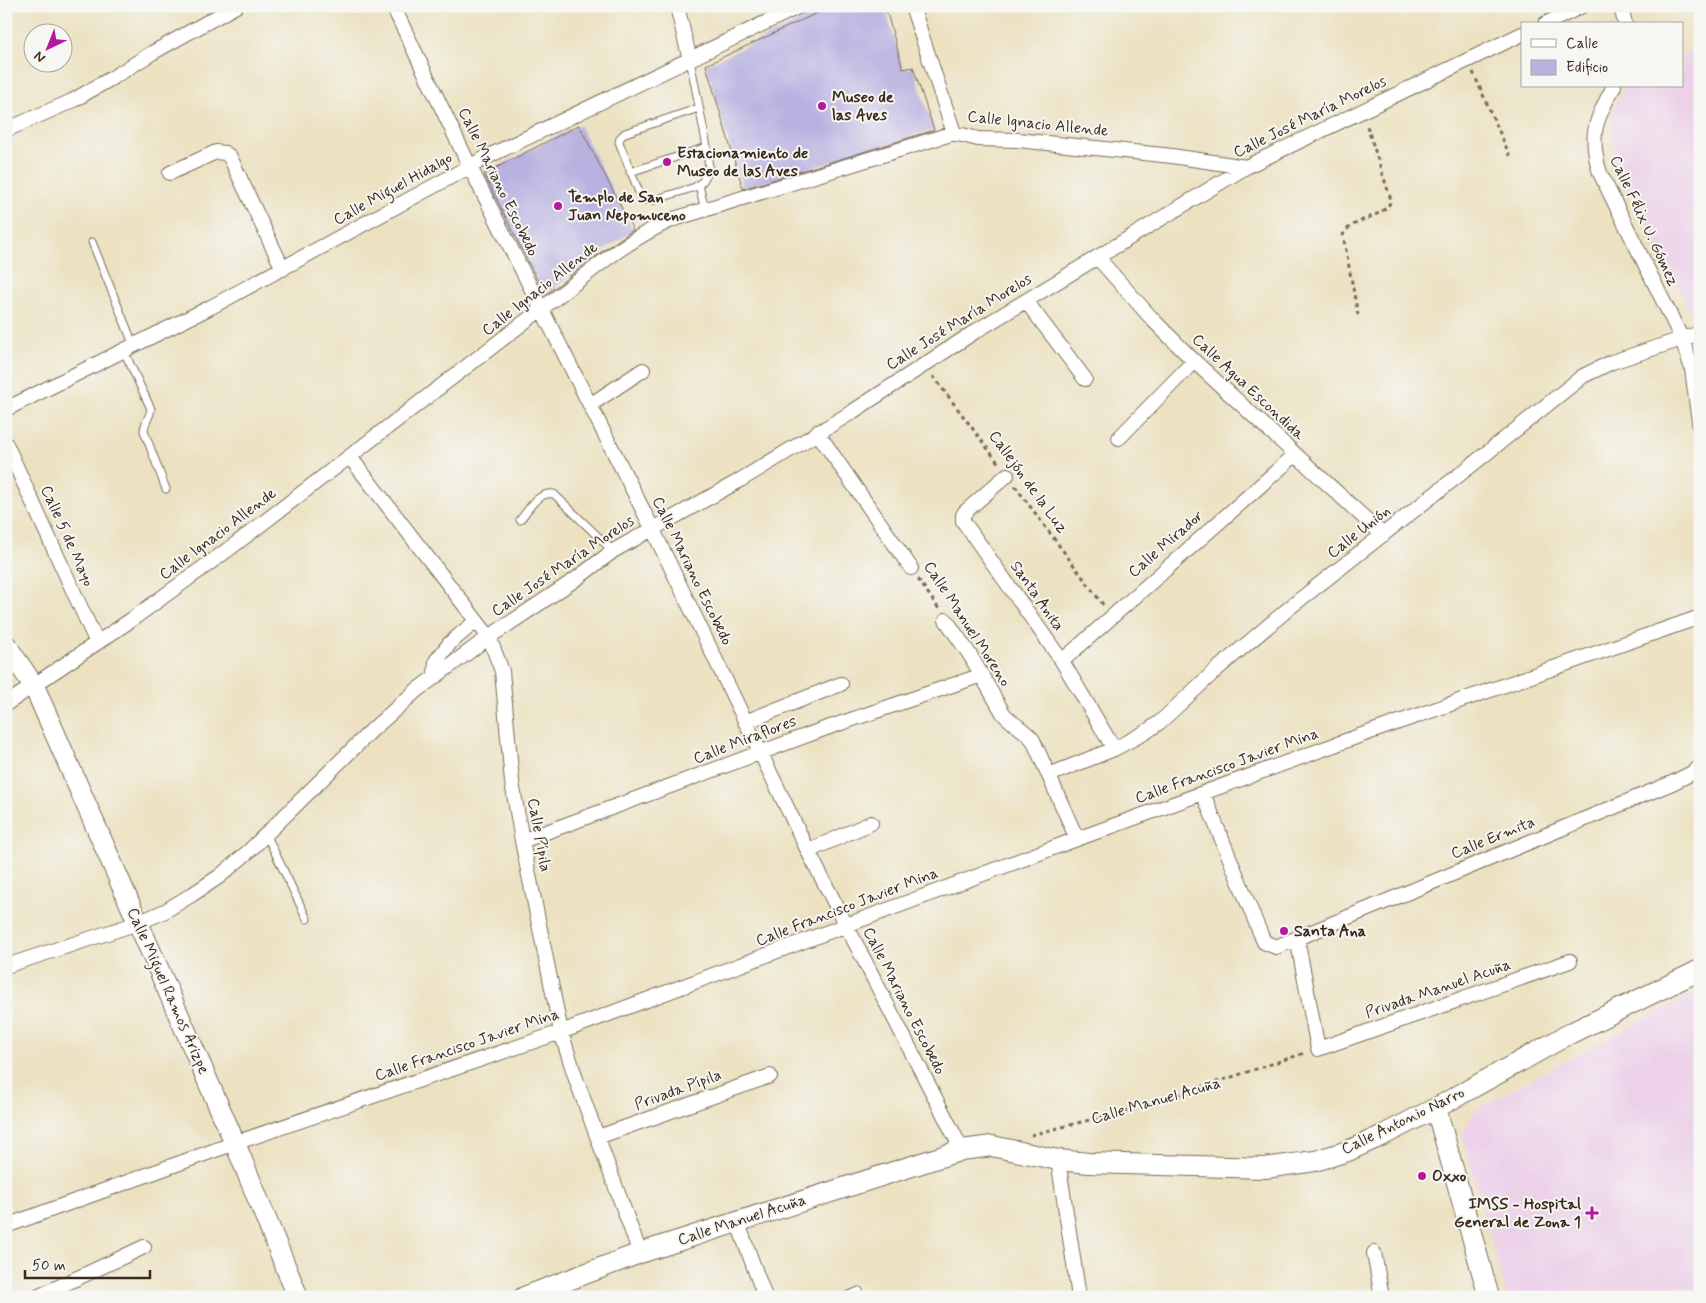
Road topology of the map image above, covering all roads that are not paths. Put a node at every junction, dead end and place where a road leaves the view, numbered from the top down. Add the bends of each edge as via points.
1 (236, 6) edge
2 (393, 6) edge
3 (677, 6) edge
4 (800, 6) edge
5 (912, 6) edge
6 (1582, 6) edge
7 (1621, 6) edge
8 (1549, 22) edge
9 (1625, 22) edge
10 (1521, 34) edge
11 (690, 60) junction
12 (1613, 88) edge
13 (699, 108) junction
14 (6, 130) edge
15 (954, 133) junction
16 (707, 147) junction
17 (470, 167) junction
18 (1246, 167) junction
19 (630, 172) junction
20 (170, 173) dead end
21 (699, 185) junction
22 (705, 210) junction
23 (92, 242) dead end
24 (1097, 257) junction
25 (283, 269) junction
26 (1026, 301) junction
27 (542, 309) junction
28 (1700, 333) edge
29 (1682, 339) junction
30 (129, 349) junction
31 (1194, 361) junction
32 (643, 370) dead end
33 (1085, 379) dead end
34 (590, 406) junction
35 (6, 409) edge
36 (1700, 429) edge
37 (817, 432) junction
38 (1119, 438) dead end
39 (6, 444) edge
40 (1295, 455) junction
41 (350, 457) junction
42 (1007, 475) road end
43 (166, 489) dead end
44 (520, 520) dead end
45 (652, 528) junction
46 (1383, 535) junction
47 (613, 550) junction
48 (911, 568) road end
49 (1700, 618) edge
50 (946, 620) road end
51 (476, 621) junction
52 (488, 637) junction
53 (97, 643) junction
54 (6, 645) edge
55 (1062, 660) junction
56 (435, 675) junction
57 (982, 675) junction
58 (841, 684) dead end
59 (34, 686) junction
60 (6, 704) edge
61 (745, 722) junction
62 (1114, 749) junction
63 (760, 754) junction
64 (1700, 766) edge
65 (1049, 774) junction
66 (1202, 794) junction
67 (871, 823) dead end
68 (266, 834) junction
69 (1077, 839) junction
70 (522, 841) junction
71 (808, 851) junction
72 (307, 919) dead end
73 (138, 923) junction
74 (846, 926) junction
75 (1297, 938) junction
76 (1570, 961) dead end
77 (6, 966) edge
78 (1700, 970) edge
79 (561, 1032) junction
80 (770, 1076) dead end
81 (1436, 1108) junction
82 (598, 1137) junction
83 (235, 1143) junction
84 (962, 1150) junction
85 (1058, 1160) junction
86 (737, 1221) junction
87 (6, 1226) edge
88 (144, 1247) dead end
89 (640, 1253) junction
90 (1374, 1253) dead end
91 (859, 1291) dead end
92 (37, 1297) edge
93 (298, 1297) edge
94 (524, 1297) edge
95 (765, 1297) edge
96 (845, 1297) edge
97 (1079, 1297) edge
98 (1382, 1297) edge
99 (1489, 1297) edge

1 - 14 street via 72,101
2 - 17 street, Calle Mariano Escobedo
3 - 11 street
4 - 11 street, Calle Miguel Hidalgo
5 - 15 street
6 - 8 street
7 - 9 street
10 - 18 street, Calle José María Morelos
11 - 13 lane
11 - 17 street, Calle Miguel Hidalgo
12 - 29 street, Calle Félix U. Gómez via 1594,129 1594,156
13 - 16 lane
13 - 19 lane via 622,135 619,142
15 - 18 street, Calle Ignacio Allende via 978,139 1172,156
15 - 22 street, Calle Ignacio Allende
16 - 19 lane
16 - 21 lane via 709,170
17 - 25 street, Calle Miguel Hidalgo
17 - 27 street, Calle Mariano Escobedo
18 - 24 street, Calle José María Morelos
19 - 21 lane via 641,197 649,201
20 - 25 street via 216,152 230,157
21 - 22 lane
22 - 27 street, Calle Ignacio Allende via 674,219 639,235
23 - 30 lane
24 - 26 street, Calle José María Morelos
24 - 31 street, Calle Agua Escondida
25 - 30 street, Calle Miguel Hidalgo
26 - 33 street
26 - 37 street, Calle José María Morelos
27 - 34 street, Calle Mariano Escobedo
27 - 41 street, Calle Ignacio Allende
28 - 29 street, Calle Unión
29 - 36 street, Calle Félix U. Gómez via 1692,369
29 - 46 street, Calle Unión via 1612,362 1583,376
30 - 35 street, Calle Miguel Hidalgo
30 - 43 lane via 151,409 144,431
31 - 38 street
31 - 40 street, Calle Agua Escondida
32 - 34 street
34 - 45 street, Calle Mariano Escobedo
37 - 45 street, Calle José María Morelos via 737,482
37 - 48 street, Calle Manuel Moreno
39 - 53 street, Calle 5 de Mayo
40 - 46 street, Calle Agua Escondida
40 - 55 street, Calle Mirador
41 - 51 street, Calle Pípila
41 - 53 street, Calle Ignacio Allende
42 - 55 street, Santa Anita via 965,512 963,521
44 - 47 lane via 538,498 554,494
45 - 47 street, Calle José María Morelos
45 - 61 street, Calle Mariano Escobedo
46 - 62 street, Calle Unión via 1258,634 1160,722
47 - 52 street, Calle José María Morelos via 576,579
49 - 66 street, Calle Francisco Javier Mina
50 - 57 street, Calle Manuel Moreno
51 - 52 street, Calle Pípila
51 - 56 street, Calle José María Morelos via 436,661
52 - 56 street, Calle José María Morelos
52 - 70 street, Calle Pípila via 502,671 512,782
53 - 59 street, Calle Ignacio Allende
54 - 59 main road, Calle Miguel Ramos Arizpe
55 - 62 street, Santa Anita
56 - 68 street, Calle José María Morelos via 391,712
57 - 63 street, Calle Miraflores
57 - 65 street, Calle Manuel Moreno via 1003,713 1033,740
58 - 61 street
59 - 60 street, Calle Ignacio Allende
59 - 73 main road, Calle Miguel Ramos Arizpe
61 - 63 street, Calle Mariano Escobedo
62 - 65 street, Calle Unión
63 - 70 street, Calle Miraflores
63 - 71 street, Calle Mariano Escobedo
64 - 75 street, Calle Ermita via 1672,783
65 - 69 street, Calle Manuel Moreno
66 - 69 street, Calle Francisco Javier Mina
66 - 75 street, Calle Ermita via 1264,942 1276,947
67 - 71 street
68 - 72 lane
68 - 73 street, Calle José María Morelos via 220,876 165,911
69 - 74 street, Calle Francisco Javier Mina
70 - 79 street, Calle Pípila
71 - 74 street, Calle Mariano Escobedo
73 - 77 street, Calle José María Morelos
73 - 83 main road, Calle Miguel Ramos Arizpe
74 - 79 street, Calle Francisco Javier Mina
74 - 84 street, Calle Mariano Escobedo
75 - 76 street, Privada Manuel Acuña via 1318,1049
78 - 81 main road, Calle Antonio Narro via 1571,1033
79 - 82 street, Calle Pípila
79 - 83 street, Calle Francisco Javier Mina
80 - 82 street, Privada Pípila
81 - 85 main road, Calle Antonio Narro via 1348,1150 1315,1161 1265,1168
81 - 99 main road
82 - 89 street, Calle Pípila
83 - 87 street, Calle Francisco Javier Mina
83 - 93 main road, Calle Miguel Ramos Arizpe
84 - 85 main road, Calle Antonio Narro via 992,1146
84 - 86 main road, Calle Manuel Acuña
85 - 97 street
86 - 89 main road, Calle Manuel Acuña
86 - 95 street
88 - 92 street
89 - 94 main road, Calle Manuel Acuña
90 - 98 street
91 - 96 lane

